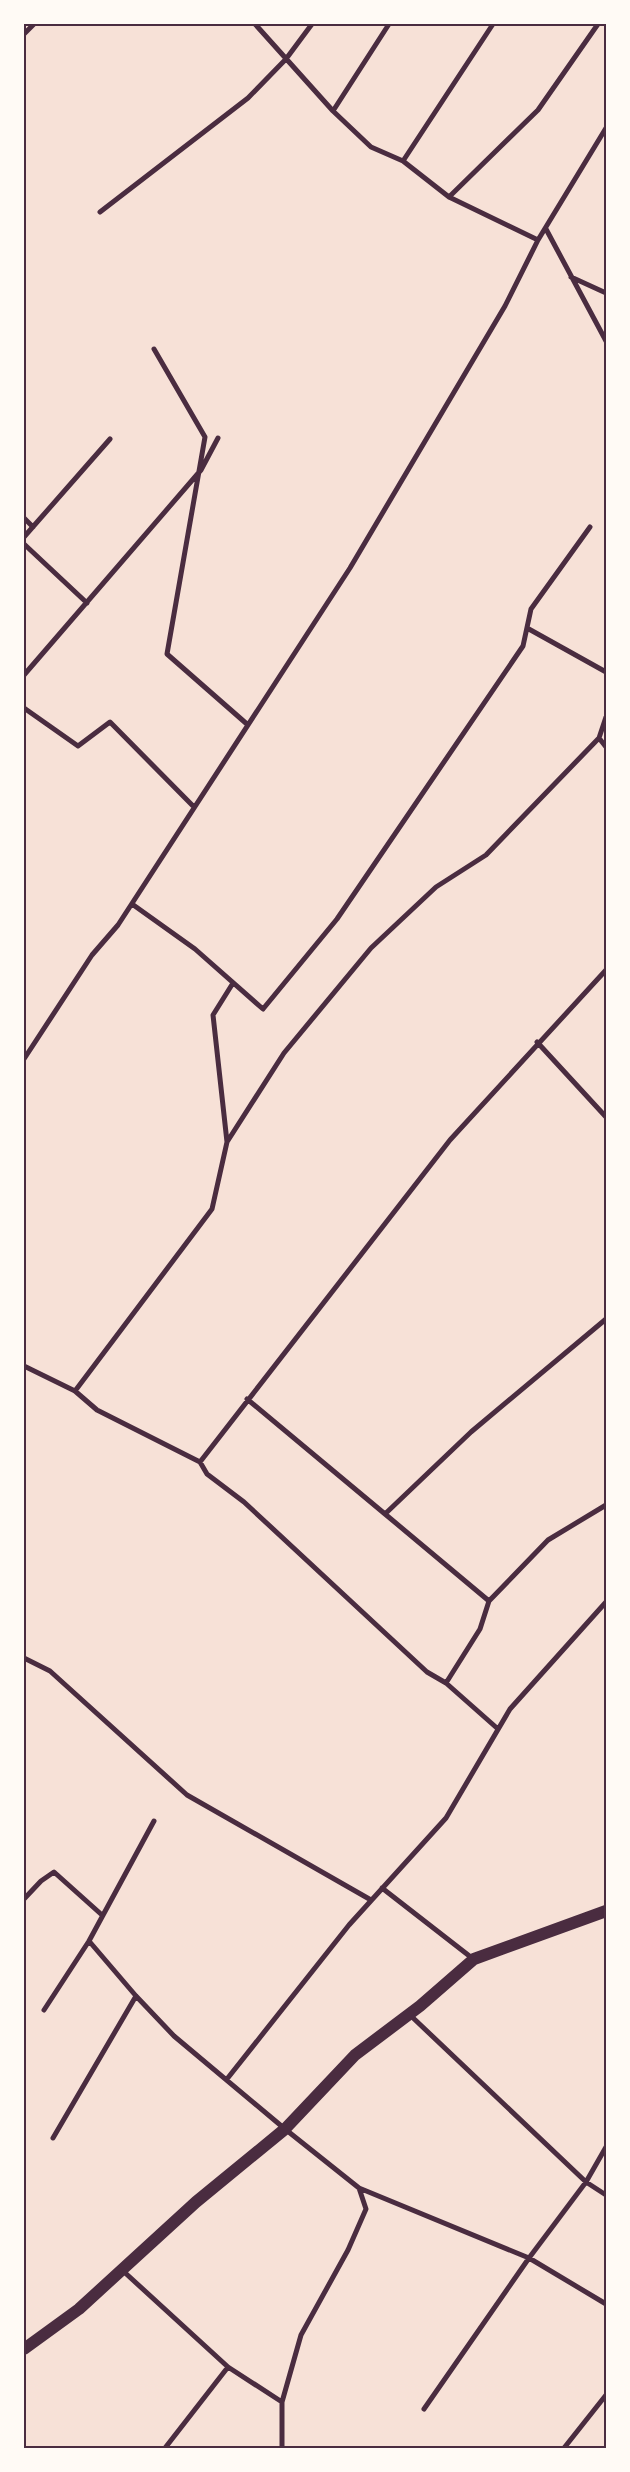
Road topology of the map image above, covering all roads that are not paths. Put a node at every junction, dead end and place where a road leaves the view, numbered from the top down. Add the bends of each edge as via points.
1 (34, 24) edge
2 (255, 24) edge
3 (312, 24) edge
4 (389, 24) edge
5 (493, 24) edge
6 (598, 24) edge
7 (24, 34) edge
8 (286, 59) junction
9 (333, 111) junction
10 (606, 128) edge
11 (403, 161) junction
12 (449, 197) junction
13 (100, 212) dead end
14 (546, 229) junction
15 (538, 240) junction
16 (571, 276) junction
17 (606, 293) edge
18 (606, 341) edge
19 (154, 349) dead end
20 (218, 438) dead end
21 (110, 439) dead end
22 (200, 470) junction
23 (24, 518) edge
24 (33, 527) junction
25 (590, 527) dead end
26 (24, 537) edge
27 (24, 544) edge
28 (87, 602) junction
29 (527, 628) junction
30 (606, 672) edge
31 (24, 675) edge
32 (24, 708) edge
33 (606, 717) edge
34 (248, 724) junction
35 (599, 738) junction
36 (606, 747) edge
37 (194, 807) junction
38 (132, 904) junction
39 (606, 970) edge
40 (233, 983) junction
41 (537, 1042) junction
42 (24, 1059) edge
43 (606, 1117) edge
44 (227, 1142) junction
45 (606, 1319) edge
46 (24, 1366) edge
47 (75, 1391) junction
48 (247, 1399) junction
49 (200, 1462) junction
50 (606, 1505) edge
51 (385, 1514) junction
52 (489, 1600) junction
53 (606, 1602) edge
54 (24, 1658) edge
55 (446, 1683) junction
56 (498, 1729) junction
57 (154, 1821) dead end
58 (382, 1888) junction
59 (24, 1899) edge
60 (371, 1900) junction
61 (606, 1911) edge
62 (102, 1915) junction
63 (89, 1941) junction
64 (474, 1959) junction
65 (136, 1996) junction
66 (44, 2010) dead end
67 (409, 2014) junction
68 (227, 2079) junction
69 (285, 2130) junction
70 (53, 2138) dead end
71 (606, 2147) edge
72 (586, 2182) junction
73 (360, 2188) junction
74 (606, 2195) edge
75 (530, 2258) junction
76 (121, 2270) junction
77 (606, 2304) edge
78 (24, 2349) edge
79 (228, 2367) junction
80 (606, 2395) edge
81 (282, 2402) junction
82 (424, 2408) dead end
83 (165, 2448) edge
84 (282, 2448) edge
85 (564, 2448) edge

1 - 7 street
2 - 8 street
3 - 8 street
4 - 9 street
5 - 11 street
6 - 12 street via 538,110
8 - 9 street
8 - 13 street via 248,98
9 - 11 street via 371,147
10 - 14 street
11 - 12 street
12 - 15 street
14 - 15 street
14 - 16 street
15 - 34 street via 505,306 355,560
16 - 17 street
16 - 18 street
19 - 22 street via 205,438
20 - 22 street
21 - 24 street
22 - 28 street
22 - 34 street via 167,654
23 - 24 street
24 - 26 street
25 - 29 street via 531,610
27 - 28 street
28 - 31 street
29 - 30 street
29 - 40 street via 523,646 336,918 263,1009
32 - 37 street via 78,746 110,722
33 - 35 street
34 - 37 street
35 - 36 street
35 - 44 street via 486,855 436,888 371,948 284,1053
37 - 38 street
38 - 40 street via 195,948
38 - 42 street via 92,955
39 - 41 street
40 - 44 street via 213,1015
41 - 43 street
41 - 48 street via 450,1140
44 - 47 street via 212,1209
45 - 51 street via 471,1432
46 - 47 street
47 - 49 street via 97,1410
48 - 49 street
48 - 51 street
49 - 55 street via 207,1474 244,1502 427,1672
50 - 52 street via 548,1540
51 - 52 street
52 - 55 street via 480,1629
53 - 56 street via 510,1709
54 - 60 street via 50,1672 187,1795
55 - 56 street
56 - 58 street via 446,1818
57 - 62 street
58 - 60 street
58 - 64 street
59 - 62 street via 54,1872
60 - 68 street
61 - 64 main road
62 - 63 street
63 - 65 street
63 - 66 street
64 - 67 main road
65 - 68 street via 174,2036
65 - 70 street
67 - 69 main road via 355,2055
67 - 72 street
68 - 69 street
69 - 73 street
69 - 76 main road via 196,2202
71 - 72 street
72 - 74 street
72 - 75 street
73 - 75 street
73 - 81 street via 366,2209 348,2250 301,2335
75 - 77 street
75 - 82 street
76 - 78 main road via 79,2309
76 - 79 street
79 - 81 street
79 - 83 street
80 - 85 street
81 - 84 street

